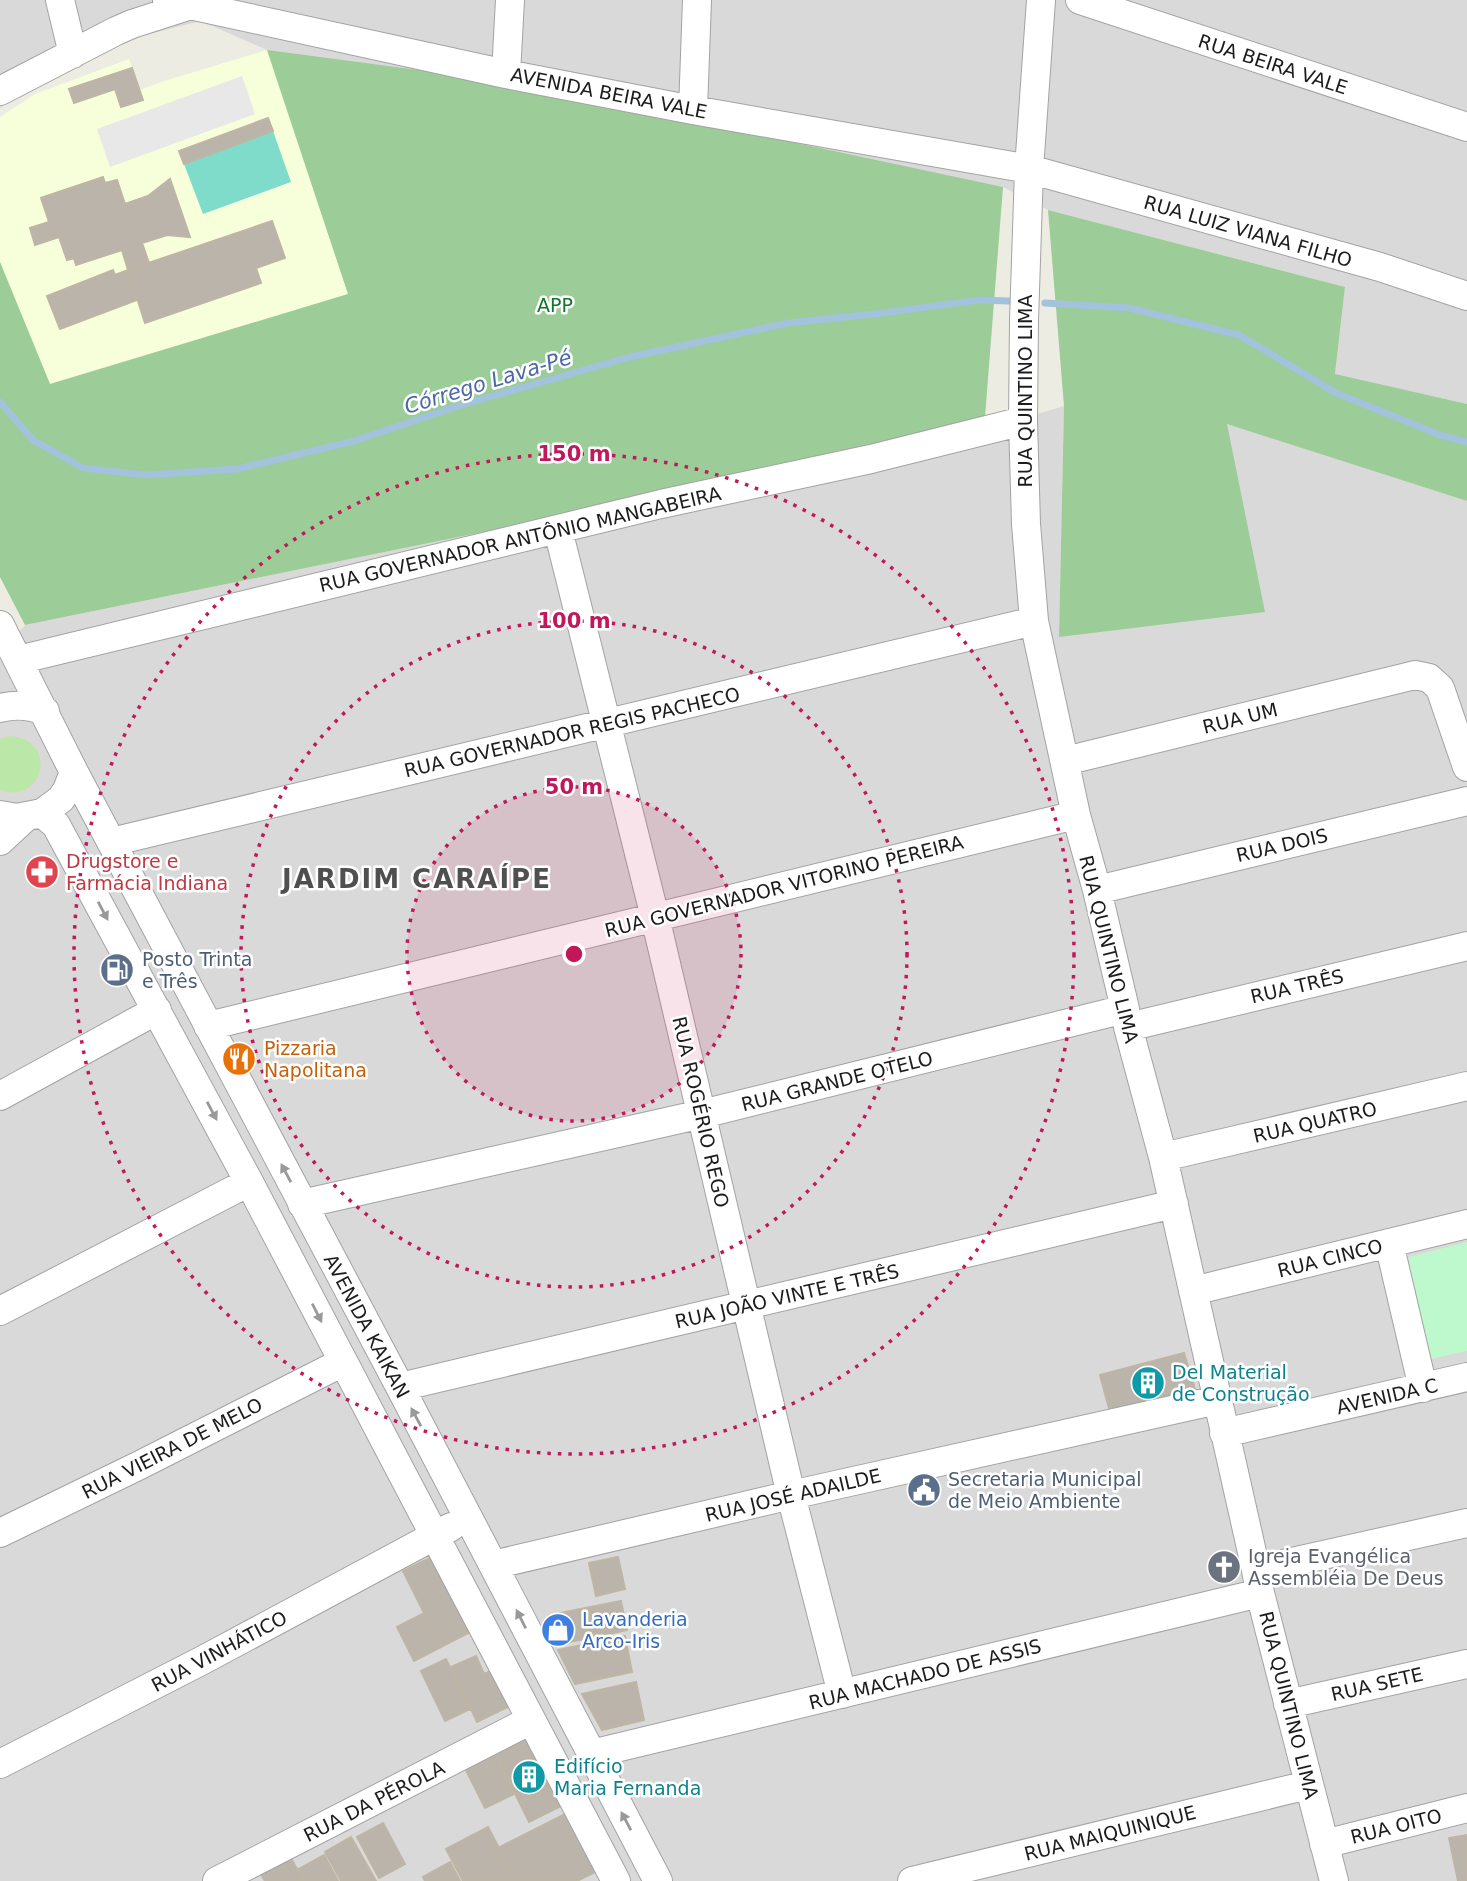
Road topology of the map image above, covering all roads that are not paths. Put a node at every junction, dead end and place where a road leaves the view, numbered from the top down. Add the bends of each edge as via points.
1 (60, 0) edge
2 (510, 0) edge
3 (697, 0) edge
4 (1041, 0) edge
5 (1080, 0) edge
6 (179, 3) edge
7 (73, 54) junction
8 (506, 74) junction
9 (0, 91) edge
10 (693, 110) junction
11 (1467, 127) edge
12 (1029, 169) junction
13 (1467, 296) edge
14 (1023, 421) junction
15 (558, 530) junction
16 (1034, 621) junction
17 (0, 625) edge
18 (18, 660) junction
19 (0, 708) edge
20 (45, 711) junction
21 (606, 723) junction
22 (1065, 761) junction
23 (1467, 767) edge
24 (74, 772) junction
25 (1467, 801) edge
26 (23, 815) edge
27 (1076, 815) junction
28 (0, 841) edge
29 (111, 842) junction
30 (1097, 890) junction
31 (655, 917) junction
32 (1467, 946) edge
33 (157, 1010) junction
34 (1126, 1018) junction
35 (208, 1026) junction
36 (1467, 1086) edge
37 (0, 1096) edge
38 (702, 1114) junction
39 (1163, 1157) junction
40 (249, 1182) junction
41 (302, 1204) junction
42 (1174, 1205) junction
43 (1467, 1224) edge
44 (1389, 1243) junction
45 (1193, 1291) junction
46 (747, 1305) junction
47 (0, 1311) edge
48 (343, 1362) junction
49 (1467, 1377) edge
50 (400, 1387) junction
51 (1423, 1388) junction
52 (1217, 1400) junction
53 (1224, 1433) junction
54 (791, 1495) junction
55 (469, 1518) junction
56 (1467, 1523) edge
57 (0, 1533) edge
58 (436, 1535) junction
59 (493, 1565) junction
60 (1258, 1581) junction
61 (1467, 1664) edge
62 (842, 1694) junction
63 (1288, 1704) junction
64 (531, 1720) junction
65 (591, 1754) junction
66 (0, 1764) edge
67 (1308, 1784) junction
68 (1467, 1808) edge
69 (1325, 1844) junction
70 (216, 1881) edge
71 (616, 1881) edge
72 (658, 1881) edge
73 (912, 1881) edge
74 (1334, 1881) edge

1 - 7 street
2 - 8 street
3 - 10 street
4 - 12 street, RUA QUINTINO LIMA
5 - 11 street, RUA BEIRA VALE
6 - 7 street, AVENIDA BEIRA VALE
6 - 8 street, AVENIDA BEIRA VALE
7 - 9 street, AVENIDA BEIRA VALE
8 - 10 street, AVENIDA BEIRA VALE
10 - 12 street, AVENIDA BEIRA VALE
12 - 13 street, RUA LUIZ VIANA FILHO via 1380,267
12 - 14 street, RUA QUINTINO LIMA
14 - 15 street, RUA GOVERNADOR ANTÔNIO MANGABEIRA
14 - 16 street, RUA QUINTINO LIMA
15 - 18 street, RUA GOVERNADOR ANTÔNIO MANGABEIRA
15 - 21 street, RUA ROGÉRIO REGO
16 - 21 street, RUA GOVERNADOR REGIS PACHECO
16 - 22 street, RUA QUINTINO LIMA
17 - 18 street, AVENIDA KAIKAN
18 - 20 street, AVENIDA KAIKAN
19 - 20 street via 32,706
20 - 24 street, AVENIDA KAIKAN
21 - 29 street, RUA GOVERNADOR REGIS PACHECO
21 - 31 street, RUA ROGÉRIO REGO
22 - 23 street, RUA UM via 1415,675 1429,678 1440,688
22 - 27 street, RUA QUINTINO LIMA
24 - 26 street via 61,799
24 - 29 street, AVENIDA KAIKAN
25 - 30 street, RUA DOIS
26 - 28 street
26 -> 33 street, AVENIDA KAIKAN via 57,825
27 - 30 street, RUA QUINTINO LIMA
27 - 31 street, RUA GOVERNADOR VITORINO PEREIRA
29 - 35 street, AVENIDA KAIKAN
30 - 34 street, RUA QUINTINO LIMA
31 - 35 street, RUA GOVERNADOR VITORINO PEREIRA
31 - 38 street, RUA ROGÉRIO REGO
32 - 34 street, RUA TRÊS
33 - 37 street
33 -> 40 street, AVENIDA KAIKAN
34 - 38 street, RUA GRANDE OTELO
34 - 39 street, RUA QUINTINO LIMA
41 -> 35 street, AVENIDA KAIKAN
36 - 39 street, RUA QUATRO
38 - 41 street, RUA GRANDE OTELO
38 - 46 street, RUA ROGÉRIO REGO
39 - 42 street, RUA QUINTINO LIMA
40 - 47 street
40 -> 48 street, AVENIDA KAIKAN
41 - 50 street, AVENIDA KAIKAN
42 - 45 street, RUA QUINTINO LIMA
42 - 46 street, RUA JOÃO VINTE E TRÊS
43 - 44 street, RUA CINCO
44 - 45 street, RUA CINCO
44 - 51 street
45 - 52 street, RUA QUINTINO LIMA
46 - 50 street, RUA JOÃO VINTE E TRÊS
46 - 54 street, RUA ROGÉRIO REGO
48 - 57 street, RUA VIEIRA DE MELO
48 - 58 street, AVENIDA KAIKAN
49 - 51 street, AVENIDA C
55 -> 50 street, AVENIDA KAIKAN
51 - 53 street, AVENIDA C
52 - 53 street, RUA QUINTINO LIMA
52 - 54 street, RUA JOSÉ ADAILDE
53 - 60 street, RUA QUINTINO LIMA
54 - 59 street, RUA JOSÉ ADAILDE
54 - 62 street, RUA ROGÉRIO REGO
55 - 58 street, RUA VINHÁTICO
55 - 59 street, AVENIDA KAIKAN
56 - 60 street, RUA MACHADO DE ASSIS
58 - 64 street, AVENIDA KAIKAN
58 - 66 street, RUA VINHÁTICO
65 -> 59 street, AVENIDA KAIKAN
60 - 62 street, RUA MACHADO DE ASSIS
60 - 63 street, RUA QUINTINO LIMA
61 - 63 street, RUA SETE
62 - 65 street, RUA MACHADO DE ASSIS
63 - 67 street, RUA QUINTINO LIMA
64 - 70 street, RUA DA PÉROLA
64 - 71 street, AVENIDA KAIKAN
72 -> 65 street, AVENIDA KAIKAN
67 - 69 street, RUA QUINTINO LIMA
67 - 73 street, RUA MAIQUINIQUE
68 - 69 street, RUA OITO
69 - 74 street, RUA QUINTINO LIMA

